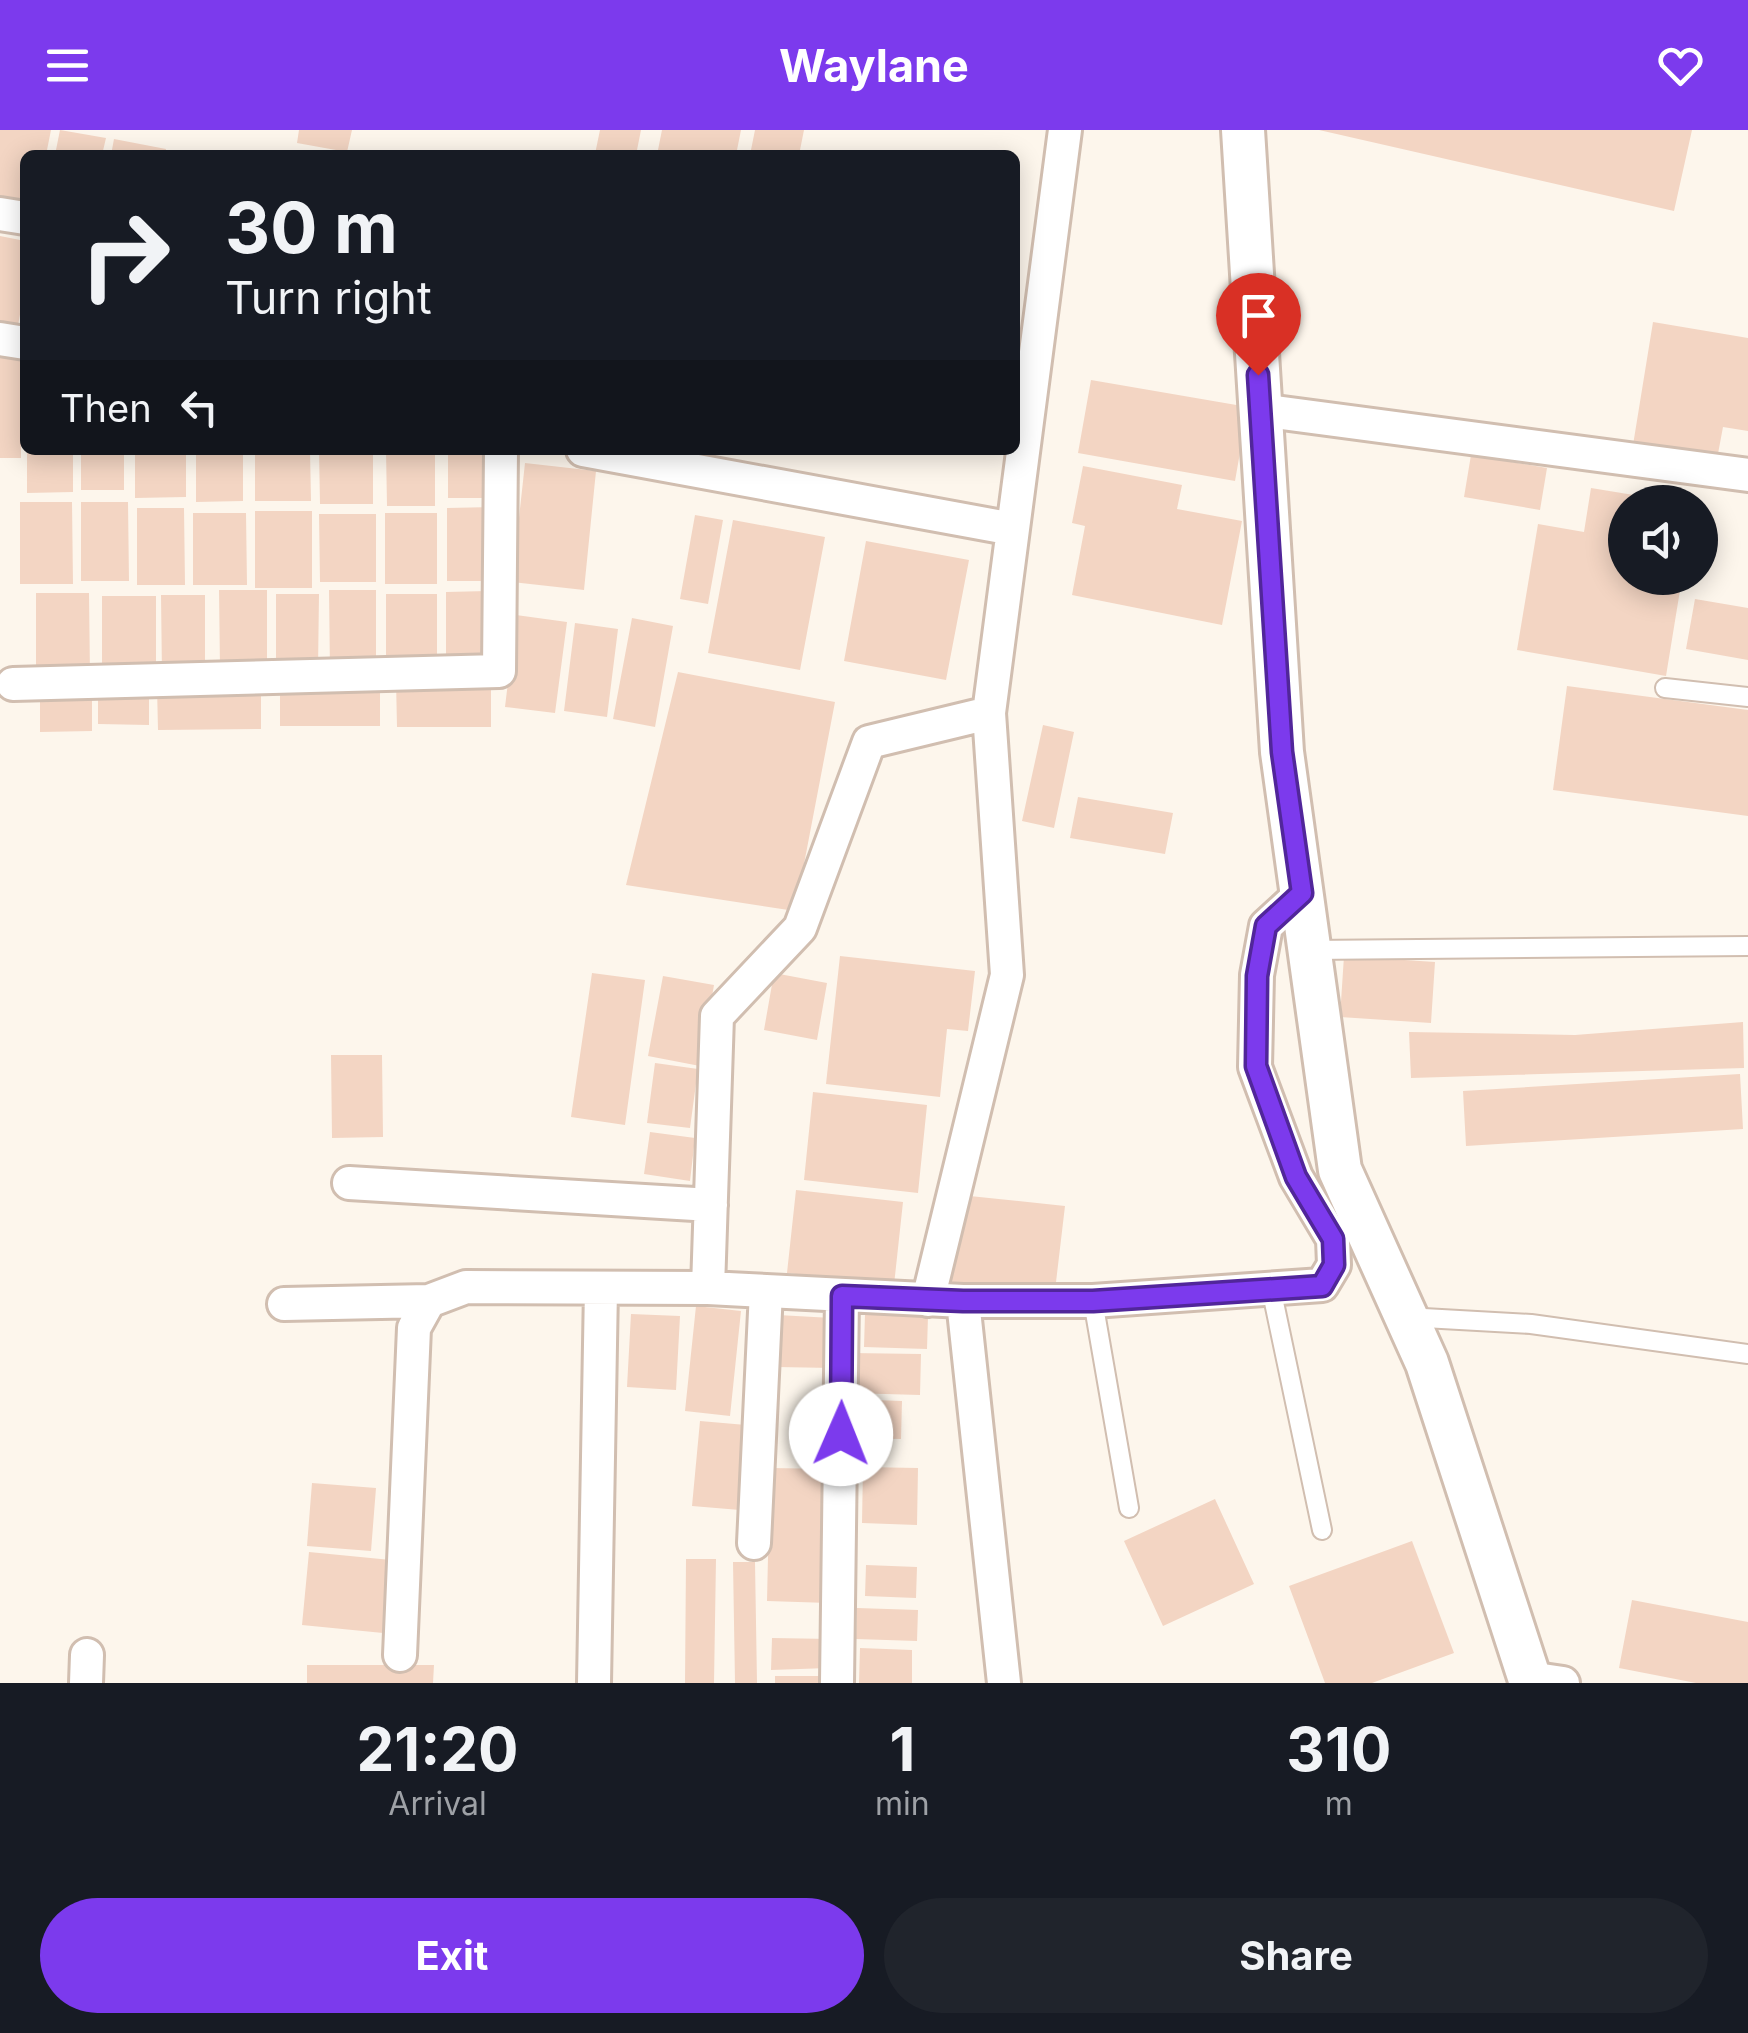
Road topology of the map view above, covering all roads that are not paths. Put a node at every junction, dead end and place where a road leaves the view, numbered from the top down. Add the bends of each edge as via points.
1 (1065, 130) edge
2 (1243, 130) edge
3 (1028, 316) edge
4 (1260, 410) junction
5 (1020, 430) edge
6 (501, 455) edge
7 (610, 455) edge
8 (1018, 455) edge
9 (1748, 476) edge
10 (1013, 530) junction
11 (13, 684) dead end
12 (1664, 688) dead end
13 (1748, 697) edge
14 (989, 713) junction
15 (1302, 893) junction
16 (1748, 946) edge
17 (1309, 950) junction
18 (349, 1183) dead end
19 (710, 1205) junction
20 (601, 1288) junction
21 (708, 1288) junction
22 (1271, 1288) junction
23 (766, 1292) junction
24 (842, 1296) junction
25 (928, 1300) junction
26 (429, 1301) junction
27 (963, 1301) junction
28 (1093, 1301) junction
29 (284, 1304) dead end
30 (1406, 1316) junction
31 (1748, 1354) edge
32 (1128, 1508) dead end
33 (1322, 1530) dead end
34 (754, 1543) dead end
35 (400, 1655) dead end
36 (1541, 1681) edge
37 (594, 1683) edge
38 (837, 1683) edge
39 (1004, 1683) edge

1 - 3 street
2 - 4 street
3 - 5 street
4 - 9 street
4 - 15 street via 1282,752
6 - 11 street via 500,670
7 - 10 street
8 - 10 street
10 - 14 street
12 - 13 lane
14 - 19 street via 869,742 800,928 717,1016
14 - 25 street via 1006,975
15 - 17 street
15 - 22 street via 1266,926 1257,976 1256,1066 1296,1177 1333,1239 1334,1265 1322,1286
16 - 17 lane
17 - 30 street via 1340,1170
18 - 19 street
19 - 21 street
20 - 21 street
20 - 26 street via 466,1287
20 - 37 street
21 - 23 street
22 - 28 street
22 - 33 lane
23 - 24 street
23 - 34 street
24 - 25 street
24 - 38 street
25 - 27 street
26 - 29 street
26 - 35 street via 414,1328
27 - 28 street
27 - 39 street
28 - 32 lane
30 - 31 lane via 1531,1324
30 - 36 street

